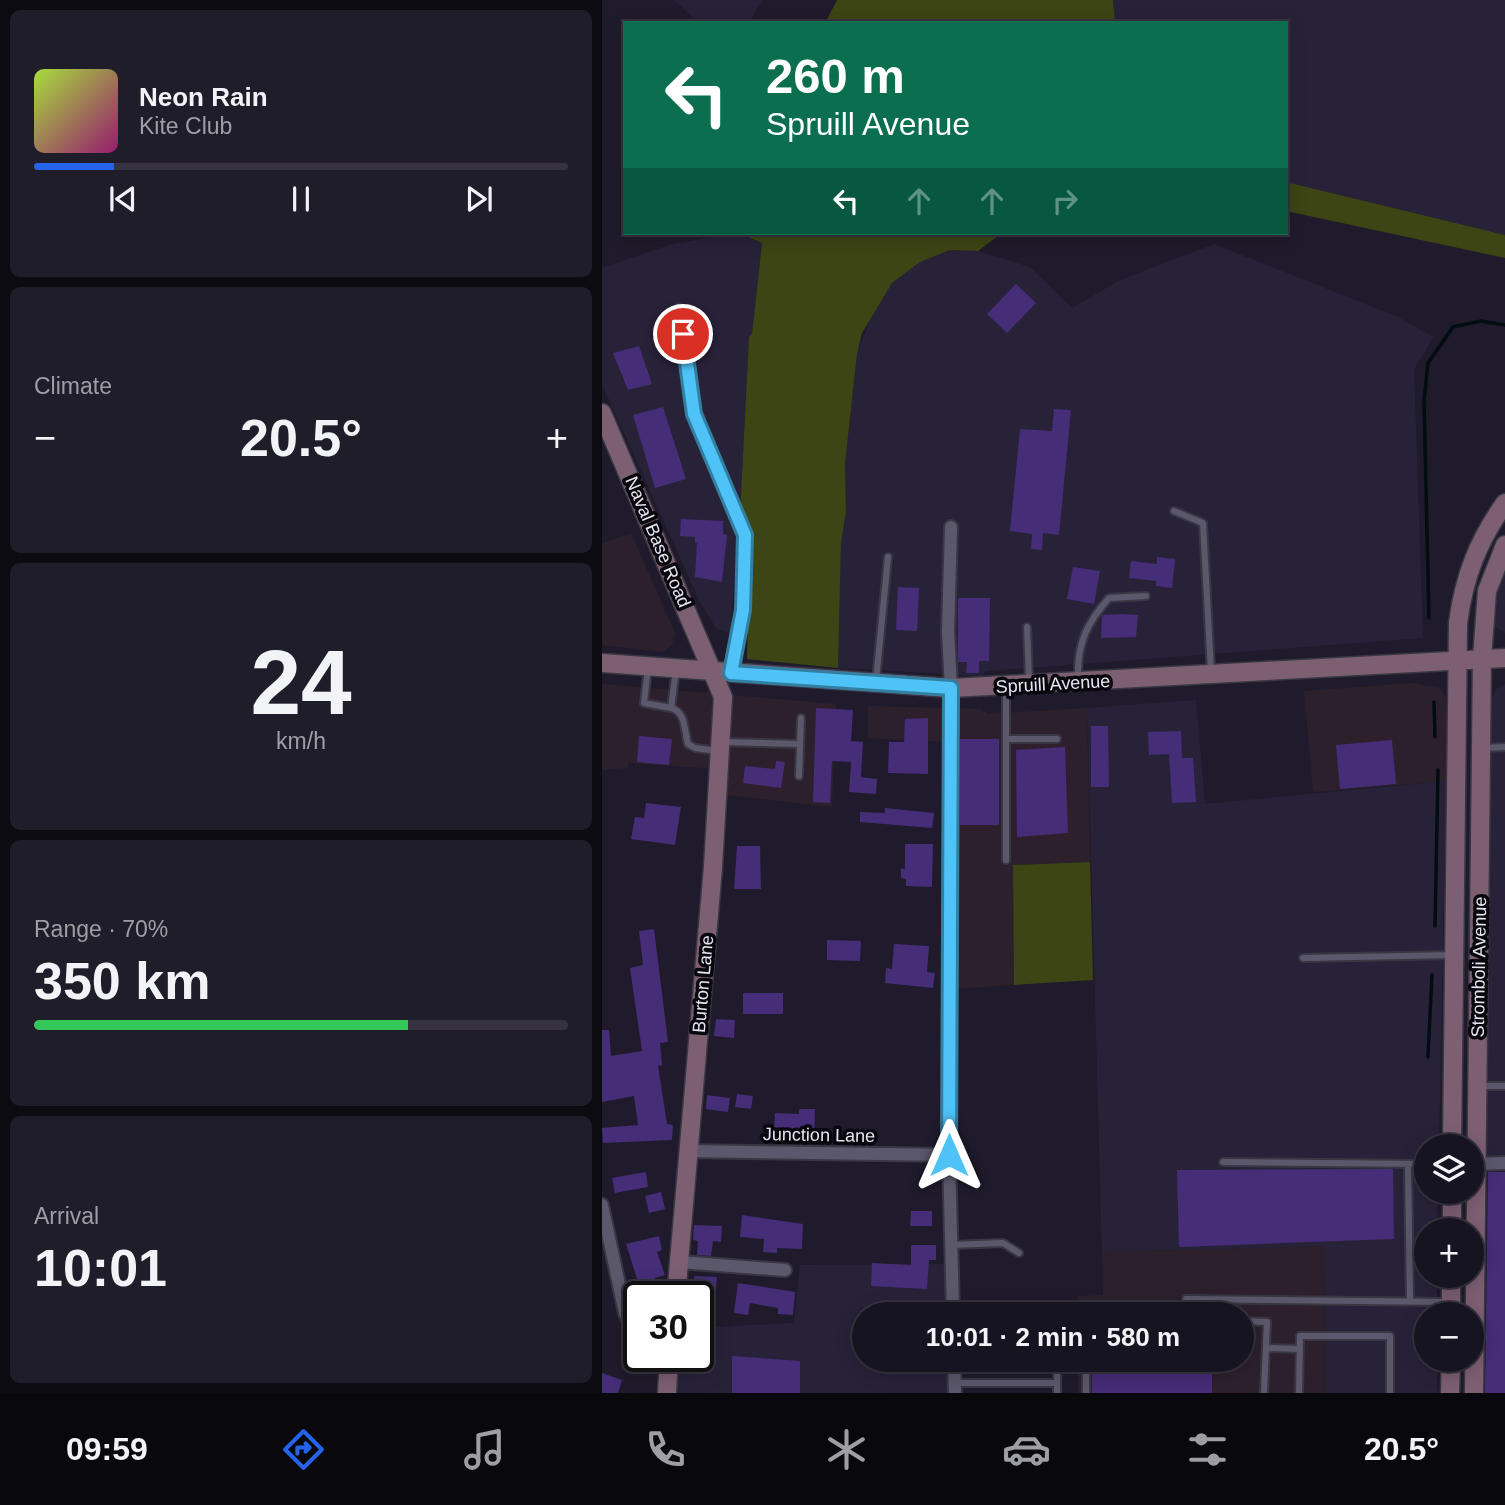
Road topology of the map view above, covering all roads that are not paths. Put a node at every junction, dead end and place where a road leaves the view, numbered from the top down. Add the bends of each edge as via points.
1 (679, 307) dead end
2 (602, 413) edge
3 (1505, 503) edge
4 (1174, 512) dead end
5 (951, 527) dead end
6 (1505, 545) edge
7 (888, 557) dead end
8 (1146, 596) dead end
9 (1027, 627) dead end
10 (1505, 658) edge
11 (1455, 659) junction
12 (1482, 659) junction
13 (602, 663) edge
14 (648, 666) junction
15 (676, 669) junction
16 (722, 672) junction
17 (1211, 674) junction
18 (876, 683) junction
19 (1078, 683) junction
20 (1029, 686) junction
21 (1006, 687) junction
22 (951, 688) junction
23 (671, 708) junction
24 (801, 718) dead end
25 (1006, 739) junction
26 (1057, 739) dead end
27 (799, 744) junction
28 (720, 747) junction
29 (1505, 747) edge
30 (1481, 748) junction
31 (799, 776) dead end
32 (1006, 860) dead end
33 (1455, 955) junction
34 (1303, 958) dead end
35 (1478, 1086) junction
36 (1505, 1086) edge
37 (1452, 1134) edge
38 (1476, 1134) edge
39 (688, 1151) junction
40 (949, 1155) junction
41 (1223, 1162) dead end
42 (1505, 1163) edge
43 (1408, 1164) junction
44 (1414, 1164) edge
45 (1484, 1164) edge
46 (1474, 1204) edge
47 (602, 1205) edge
48 (951, 1245) junction
49 (1019, 1253) dead end
50 (679, 1262) junction
51 (785, 1270) dead end
52 (677, 1281) edge
53 (1186, 1299) dead end
54 (1410, 1301) junction
55 (953, 1302) edge
56 (1416, 1302) edge
57 (623, 1304) edge
58 (1254, 1321) edge
59 (1266, 1348) junction
60 (1299, 1349) junction
61 (668, 1372) edge
62 (1057, 1372) edge
63 (1086, 1372) edge
64 (1451, 1372) edge
65 (1057, 1383) junction
66 (955, 1388) edge
67 (667, 1393) edge
68 (1057, 1393) edge
69 (1086, 1393) edge
70 (1264, 1393) edge
71 (1298, 1393) edge
72 (1390, 1393) edge
73 (1450, 1393) edge
74 (1474, 1393) edge

1 - 16 lane via 694,414 745,535 743,610
2 - 16 street, Naval Base Road
3 - 11 street, Stromboli Avenue via 1467,571
4 - 17 lane via 1203,523
5 - 22 street
6 - 12 street, Stromboli Avenue via 1487,591
7 - 18 lane
8 - 19 lane via 1109,598 1088,621 1077,659
9 - 20 lane
10 - 12 street, Spruill Avenue
11 - 12 street, Spruill Avenue
11 - 17 street, Spruill Avenue
11 - 33 street, Stromboli Avenue
12 - 30 street, Stromboli Avenue
13 - 14 street, Spruill Avenue
14 - 15 street, Spruill Avenue
14 - 23 lane via 644,703
15 - 16 street, Spruill Avenue
15 - 23 lane
16 - 18 street, Spruill Avenue
16 - 28 street, Burton Lane
17 - 19 street, Spruill Avenue
18 - 22 street, Spruill Avenue
19 - 20 street, Spruill Avenue
20 - 21 street, Spruill Avenue
21 - 22 street, Spruill Avenue
21 - 25 lane
22 - 40 street
23 - 28 lane via 683,717 688,744
24 - 27 lane
25 - 26 lane
25 - 32 lane
27 - 28 lane
27 - 31 lane
28 - 39 street, Burton Lane
29 - 30 lane
30 - 35 street, Stromboli Avenue
33 - 34 lane
33 - 37 street, Stromboli Avenue
35 - 36 lane
35 - 38 street, Stromboli Avenue
39 - 40 street, Junction Lane
39 - 50 street, Burton Lane
40 - 48 street
41 - 43 lane
42 - 45 street
43 - 44 lane
43 - 54 lane
46 - 74 street, Stromboli Avenue
47 - 57 street
48 - 49 lane via 1003,1243
48 - 55 street
50 - 51 street
50 - 52 street, Burton Lane
53 - 54 lane
54 - 56 lane
58 - 59 lane via 1267,1321
59 - 60 lane
59 - 70 lane
60 - 71 lane
60 - 72 lane via 1300,1336 1390,1336
61 - 67 street
62 - 65 lane
63 - 69 lane
64 - 73 street
65 - 66 lane
65 - 68 lane

